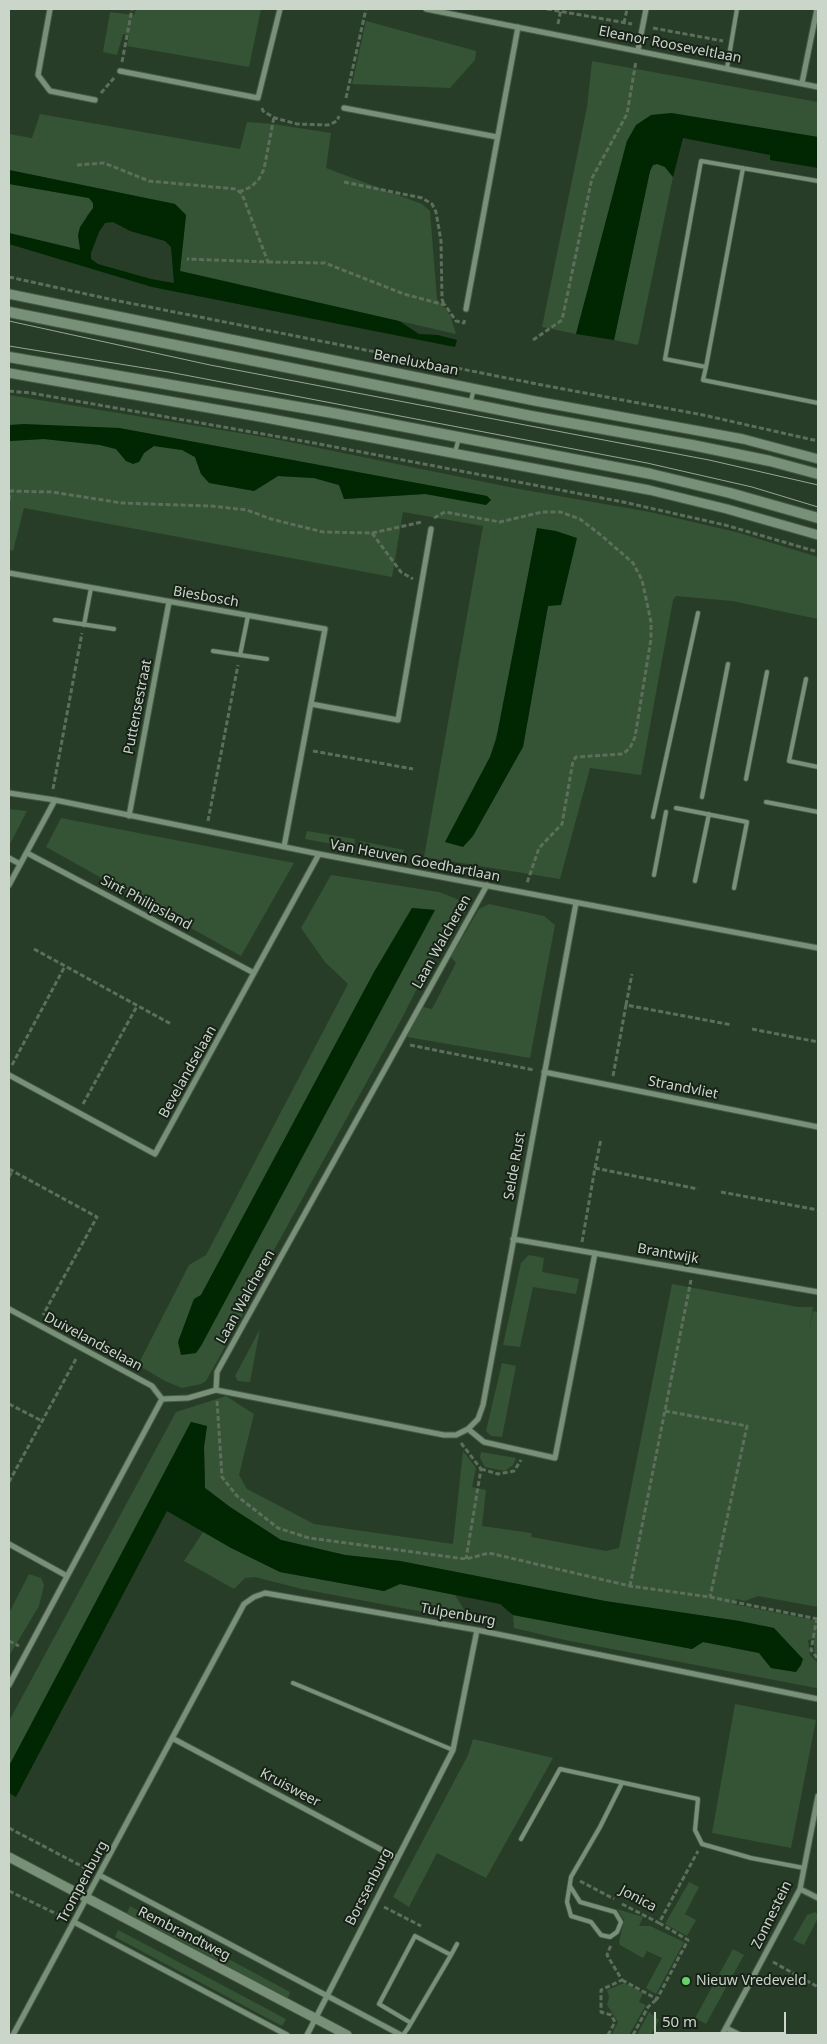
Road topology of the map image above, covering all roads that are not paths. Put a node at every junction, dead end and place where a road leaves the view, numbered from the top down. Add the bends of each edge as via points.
1 (50, 9) edge
2 (280, 9) edge
3 (426, 9) edge
4 (646, 9) edge
5 (737, 9) edge
6 (817, 9) edge
7 (518, 27) junction
8 (638, 50) junction
9 (727, 68) junction
10 (120, 71) road end
11 (802, 83) junction
12 (818, 87) edge
13 (95, 100) road end
14 (344, 108) road end
15 (497, 136) junction
16 (743, 168) junction
17 (818, 180) edge
18 (9, 294) edge
19 (466, 309) road end
20 (9, 312) edge
21 (9, 356) edge
22 (706, 367) junction
23 (9, 372) edge
24 (474, 389) junction
25 (818, 402) edge
26 (470, 404) junction
27 (459, 438) junction
28 (455, 454) junction
29 (818, 459) edge
30 (818, 474) edge
31 (818, 518) edge
32 (431, 529) road end
33 (818, 535) edge
34 (9, 574) edge
35 (91, 588) junction
36 (169, 602) junction
37 (698, 613) dead end
38 (248, 616) junction
39 (56, 620) dead end
40 (84, 625) junction
41 (114, 629) dead end
42 (213, 651) dead end
43 (240, 655) junction
44 (267, 659) dead end
45 (728, 664) dead end
46 (767, 672) dead end
47 (806, 679) dead end
48 (312, 704) junction
49 (818, 767) edge
50 (746, 779) dead end
51 (9, 793) edge
52 (702, 797) dead end
53 (53, 800) junction
54 (766, 802) dead end
55 (676, 808) dead end
56 (666, 812) dead end
57 (818, 812) edge
58 (709, 814) junction
59 (129, 816) junction
60 (654, 817) dead end
61 (284, 847) junction
62 (26, 853) junction
63 (319, 854) junction
64 (9, 858) edge
65 (20, 864) junction
66 (654, 875) dead end
67 (695, 882) dead end
68 (9, 885) edge
69 (487, 885) junction
70 (734, 888) dead end
71 (576, 903) junction
72 (818, 948) edge
73 (254, 973) junction
74 (544, 1072) junction
75 (9, 1075) edge
76 (818, 1127) edge
77 (514, 1239) junction
78 (595, 1253) junction
79 (818, 1292) edge
80 (9, 1309) edge
81 (216, 1390) junction
82 (162, 1399) junction
83 (468, 1429) junction
84 (9, 1544) edge
85 (67, 1576) junction
86 (477, 1630) junction
87 (293, 1683) dead end
88 (9, 1684) edge
89 (818, 1700) edge
90 (172, 1738) junction
91 (453, 1750) junction
92 (622, 1783) junction
93 (818, 1796) edge
94 (522, 1839) dead end
95 (9, 1857) edge
96 (397, 1858) junction
97 (804, 1868) junction
98 (99, 1876) junction
99 (570, 1886) junction
100 (800, 1889) junction
101 (818, 1898) edge
102 (86, 1899) junction
103 (74, 1922) junction
104 (457, 1944) dead end
105 (450, 1955) junction
106 (326, 1996) junction
107 (316, 2018) junction
108 (411, 2022) junction
109 (726, 2028) junction
110 (13, 2035) edge
111 (287, 2035) edge
112 (307, 2035) edge
113 (347, 2035) edge
114 (402, 2035) edge
115 (722, 2035) edge
116 (740, 2035) edge

1 - 13 street via 38,75 50,91
2 - 10 street via 258,98
3 - 7 street, Eleanor Rooseveltlaan
4 - 8 street
5 - 9 lane
6 - 11 street
7 - 8 street, Eleanor Rooseveltlaan
7 - 15 street
8 - 9 street, Eleanor Rooseveltlaan
9 - 11 street, Eleanor Rooseveltlaan
11 - 12 street, Eleanor Rooseveltlaan
14 - 15 street
15 - 19 street
16 - 17 lane
16 - 22 lane
16 - 22 lane via 701,161 665,359
18 - 24 street, Beneluxbaan
20 - 26 main road
21 - 27 main road
22 - 25 lane via 704,380
23 - 28 street
24 - 26 lane
24 - 29 street, Beneluxbaan via 743,439
26 - 30 main road via 701,446
27 - 28 lane
27 - 31 main road via 651,474
28 - 33 street via 649,490
32 - 48 street via 398,720
34 - 35 street, Biesbosch
35 - 36 street, Biesbosch
35 - 40 lane
36 - 38 street, Biesbosch
36 - 59 street, Puttensestraat
37 - 60 lane
38 - 43 lane
38 - 48 street, Biesbosch via 325,629
39 - 40 lane
40 - 41 lane
42 - 43 lane
43 - 44 lane
45 - 52 lane
46 - 50 lane
47 - 49 lane via 789,761
48 - 61 street, Biesbosch
51 - 53 street, Van Heuven Goedhartlaan
53 - 59 street, Van Heuven Goedhartlaan
53 - 62 street
54 - 57 lane
55 - 58 lane
56 - 66 lane
58 - 67 lane
58 - 70 lane via 747,822
59 - 61 street, Van Heuven Goedhartlaan
61 - 63 street, Van Heuven Goedhartlaan
62 - 65 street
62 - 73 street, Sint Philipsland
63 - 69 street, Van Heuven Goedhartlaan
63 - 73 street, Bevelandselaan
64 - 65 street
65 - 68 street
69 - 71 street, Van Heuven Goedhartlaan
69 - 81 street, Laan Walcheren via 217,1372
71 - 72 street, Van Heuven Goedhartlaan
71 - 74 street, Selde Rust
73 - 75 street, Bevelandselaan via 155,1154
74 - 76 street, Strandvliet
74 - 77 street, Selde Rust
77 - 78 street, Brantwijk
77 - 83 street, Selde Rust via 483,1404 478,1419
78 - 79 street, Brantwijk
78 - 83 street via 555,1458 484,1442
80 - 82 street, Duivelandselaan via 152,1386
81 - 82 street via 188,1398
81 - 83 street, Selde Rust via 444,1435 456,1435
82 - 85 street
84 - 85 street
85 - 88 street
86 - 89 street, Tulpenburg
86 - 90 street, Tulpenburg via 265,1593 244,1604
86 - 91 street, Borssenburg
87 - 91 lane
90 - 96 street, Kruisweer
90 - 98 street, Trompenburg
91 - 96 street, Borssenburg
92 - 94 lane via 560,1769
92 - 97 lane via 698,1798 695,1830 702,1844
92 - 99 lane via 571,1877
93 - 97 street, Zonnestein
95 - 102 street, Rembrandtweg
96 - 106 street, Borssenburg
97 - 100 street, Zonnestein
98 - 102 street, Trompenburg
98 - 106 street, Rembrandtweg
99 - 99 lane, Jonica via 567,1902 571,1916 591,1922 601,1935 610,1937 618,1932 621,1922 615,1912 580,1902
100 - 101 street
100 - 109 street, Zonnestein
102 - 103 street, Trompenburg
102 - 107 street, Rembrandtweg
103 - 110 street, Trompenburg
103 - 111 street
104 - 105 lane
105 - 108 lane
105 - 108 lane via 415,1936 379,2004
106 - 107 street, Borssenburg
106 - 114 street, Rembrandtweg
107 - 112 street, Borssenburg
107 - 113 street, Rembrandtweg
108 - 114 lane
109 - 115 street, Zonnestein
109 - 116 street

